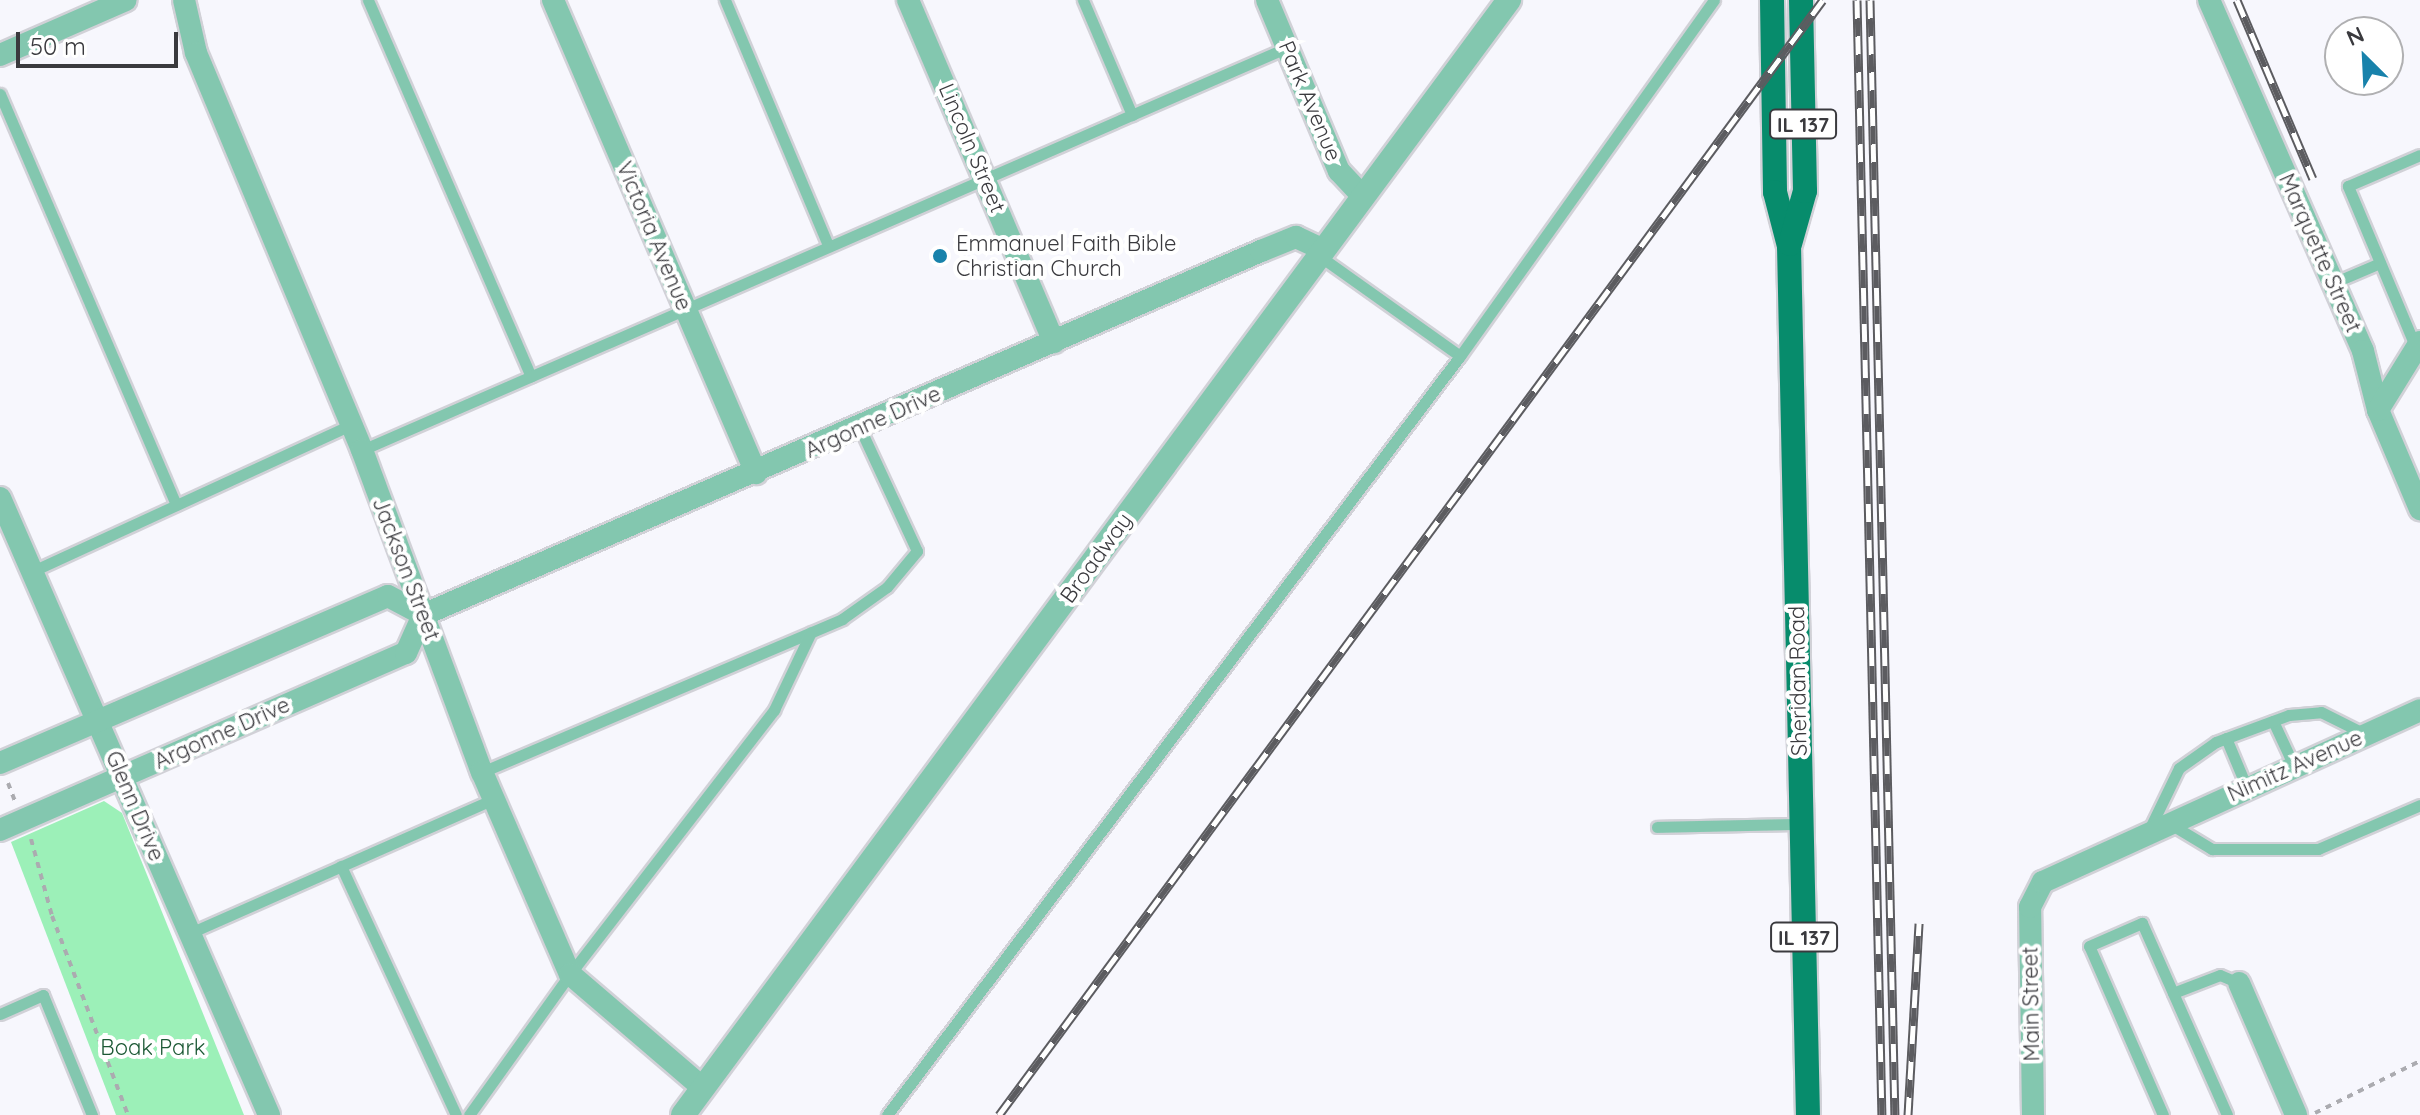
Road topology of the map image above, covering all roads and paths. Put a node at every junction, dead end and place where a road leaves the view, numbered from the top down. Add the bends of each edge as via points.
1 (126, 0) edge
2 (184, 0) edge
3 (368, 0) edge
4 (553, 0) edge
5 (725, 0) edge
6 (908, 0) edge
7 (1083, 0) edge
8 (1509, 0) edge
9 (1714, 0) edge
10 (1772, 0) edge
11 (1801, 0) edge
12 (2209, 0) edge
13 (1274, 4) edge
14 (1288, 47) junction
15 (0, 55) edge
16 (0, 94) edge
17 (1132, 115) junction
18 (2420, 155) edge
19 (986, 178) junction
20 (1362, 196) junction
21 (828, 245) junction
22 (1789, 246) junction
23 (1320, 252) junction
24 (2380, 263) junction
25 (2333, 283) junction
26 (685, 308) junction
27 (1054, 342) junction
28 (2418, 345) edge
29 (1460, 356) junction
30 (531, 376) junction
31 (2378, 410) junction
32 (351, 425) junction
33 (860, 428) junction
34 (362, 450) junction
35 (756, 473) junction
36 (0, 498) edge
37 (176, 505) junction
38 (2420, 509) edge
39 (33, 571) junction
40 (423, 615) junction
41 (811, 632) junction
42 (2420, 710) edge
43 (98, 721) junction
44 (2273, 721) junction
45 (2366, 734) junction
46 (2226, 738) junction
47 (2294, 766) junction
48 (3, 771) edge
49 (482, 772) junction
50 (122, 777) junction
51 (2247, 788) junction
52 (494, 799) junction
53 (2420, 805) edge
54 (19, 811) dead end
55 (2169, 823) junction
56 (1801, 824) junction
57 (1657, 827) dead end
58 (0, 830) edge
59 (2148, 832) junction
60 (30, 836) dead end
61 (341, 866) junction
62 (2033, 893) joint
63 (190, 933) junction
64 (570, 974) junction
65 (2239, 983) joint
66 (2173, 993) junction
67 (0, 1014) edge
68 (2420, 1061) edge
69 (694, 1106) edge
70 (92, 1115) edge
71 (128, 1115) edge
72 (269, 1115) edge
73 (456, 1115) edge
74 (469, 1115) edge
75 (887, 1115) edge
76 (1808, 1115) edge
77 (2033, 1115) edge
78 (2163, 1115) edge
79 (2227, 1115) edge
80 (2296, 1115) edge
81 (2310, 1115) edge

1 - 15 street
2 - 32 street, Jackson Street via 196,53
3 - 30 lane
4 - 26 street, Victoria Avenue
5 - 21 lane
6 - 19 street, Lincoln Street
7 - 17 lane
8 - 20 street, Broadway
9 - 29 lane
10 - 22 highway, Sheridan Road / IL 137 via 1775,192
11 - 22 highway, Sheridan Road / IL 137 via 1805,191
12 - 25 street, Marquette Street
13 - 14 street, Park Avenue
14 - 17 lane
14 - 20 street, Park Avenue via 1339,171
16 - 37 lane
17 - 19 lane
18 - 24 lane via 2348,186
19 - 21 lane
19 - 27 street, Lincoln Street
20 - 23 street, Broadway
21 - 26 lane
22 - 56 highway, Sheridan Road / IL 137
23 - 27 street, Argonne Drive via 1296,237
23 - 29 lane
23 - 69 street, Broadway
24 - 25 lane
24 - 28 lane
25 - 31 street, Marquette Street via 2363,351
26 - 30 lane
26 - 35 street, Victoria Avenue
27 - 33 street, Argonne Drive
28 - 31 street
29 - 75 lane
30 - 34 lane
31 - 38 street, Marquette Street
32 - 34 street, Jackson Street
32 - 37 lane
33 - 35 street, Argonne Drive
33 - 41 lane via 917,551 887,587 842,619
34 - 40 street, Jackson Street
35 - 40 street, Argonne Drive
36 - 39 street, Glenn Drive
37 - 39 lane
39 - 43 street, Glenn Drive
40 - 43 street via 388,596
40 - 49 street, Jackson Street
40 - 50 street, Argonne Drive via 406,653
41 - 49 lane
41 - 64 lane via 774,710
42 - 45 street, Nimitz Avenue
43 - 48 street
43 - 50 street, Glenn Drive
44 - 45 lane via 2321,712
44 - 46 lane
44 - 47 lane
45 - 47 street, Nimitz Avenue
46 - 51 lane
46 - 59 lane via 2179,768
47 - 51 street, Nimitz Avenue
48 - 54 path
49 - 52 street, Jackson Street
50 - 58 street, Argonne Drive
50 - 63 street, Glenn Drive
51 - 55 street, Nimitz Avenue
52 - 61 lane
52 - 64 street, Jackson Street
53 - 55 lane via 2318,849 2212,849
55 - 59 street, Nimitz Avenue
56 - 57 lane
56 - 76 highway, Sheridan Road / IL 137
59 - 62 street, Nimitz Avenue via 2058,871
60 - 71 path via 52,916
61 - 63 lane
61 - 73 lane
62 - 77 street, Main Street
63 - 72 street, Glenn Drive
64 - 69 street, Jackson Street
64 - 74 lane
65 - 66 lane via 2220,975
65 - 80 street
66 - 78 lane via 2142,923 2089,946
66 - 79 lane
67 - 70 lane via 43,995
68 - 81 path

